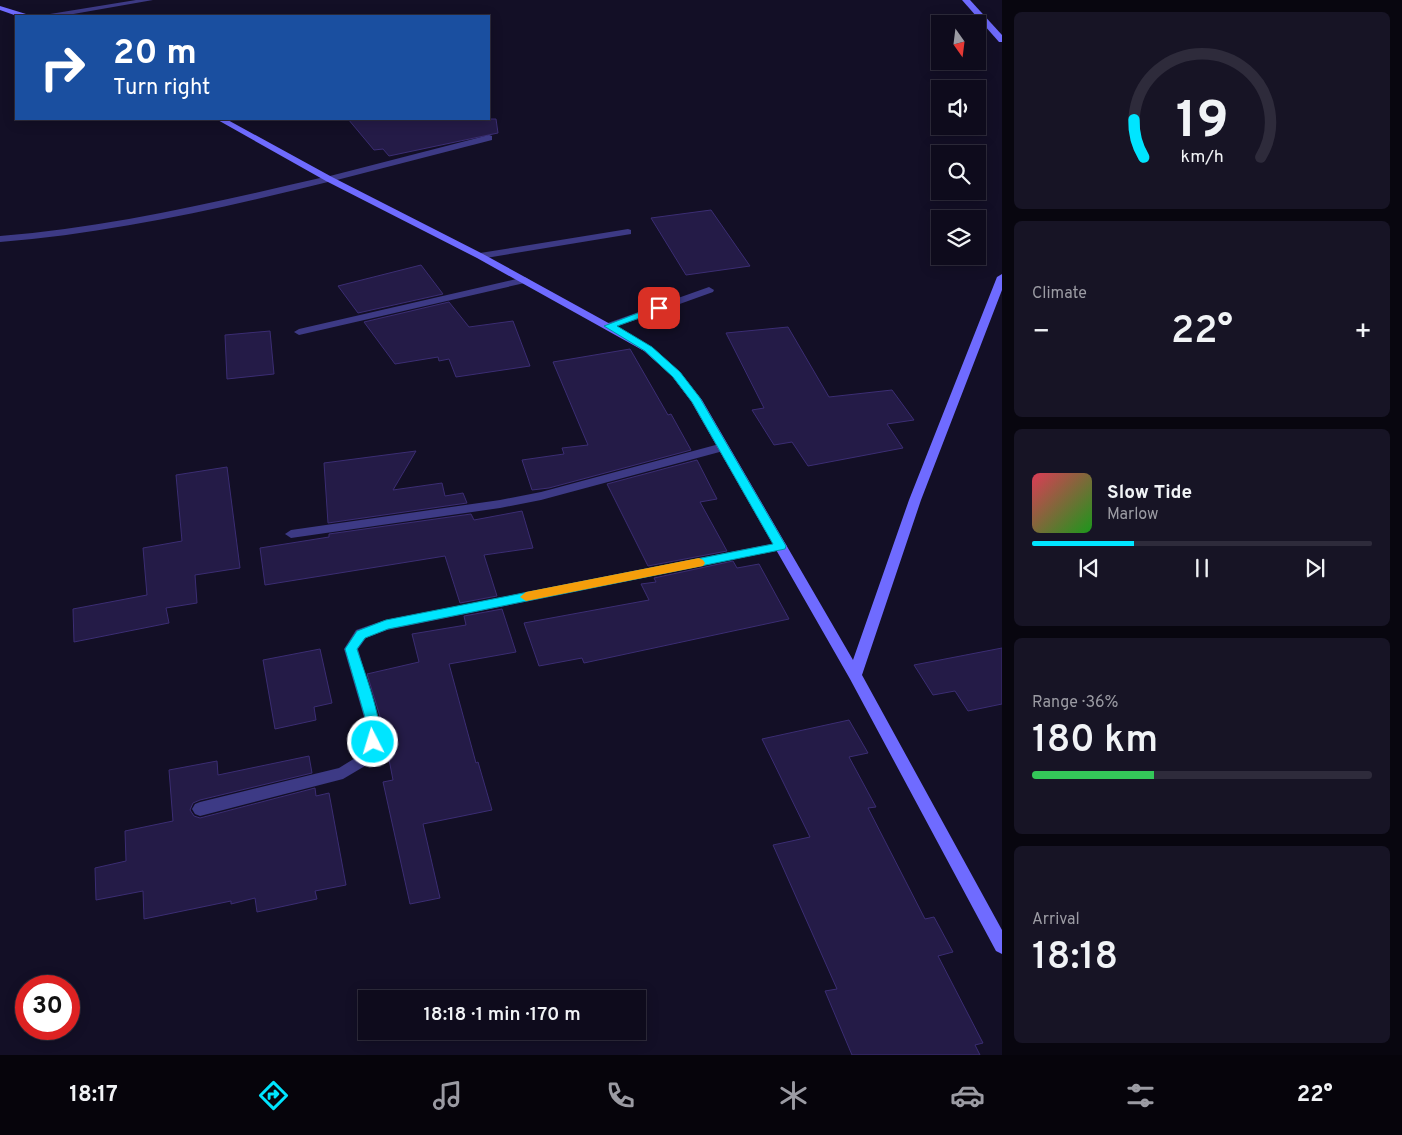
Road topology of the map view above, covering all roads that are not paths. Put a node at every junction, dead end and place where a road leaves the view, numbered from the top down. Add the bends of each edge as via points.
1 (149, 0) edge
2 (966, 0) edge
3 (0, 8) edge
4 (20, 15) edge
5 (56, 15) edge
6 (1002, 40) edge
7 (222, 120) edge
8 (489, 138) dead end
9 (329, 179) junction
10 (628, 232) dead end
11 (0, 239) edge
12 (480, 256) junction
13 (1002, 277) edge
14 (525, 280) junction
15 (709, 290) dead end
16 (609, 326) junction
17 (299, 332) dead end
18 (723, 448) junction
19 (291, 534) dead end
20 (781, 546) junction
21 (855, 675) junction
22 (200, 809) dead end
23 (1002, 946) edge

1 - 5 street
2 - 6 street
3 - 4 street
7 - 9 street
8 - 9 street
9 - 11 street via 110,227 46,237
9 - 12 street
10 - 12 street
12 - 14 street
13 - 21 street via 915,500
14 - 16 street
14 - 17 street
15 - 16 street
16 - 18 street via 648,349 676,374 696,400
18 - 19 street via 541,496
18 - 20 street
20 - 21 street
20 - 22 street via 386,625 361,634 351,649 373,724 373,742 365,759 343,773
21 - 23 street

